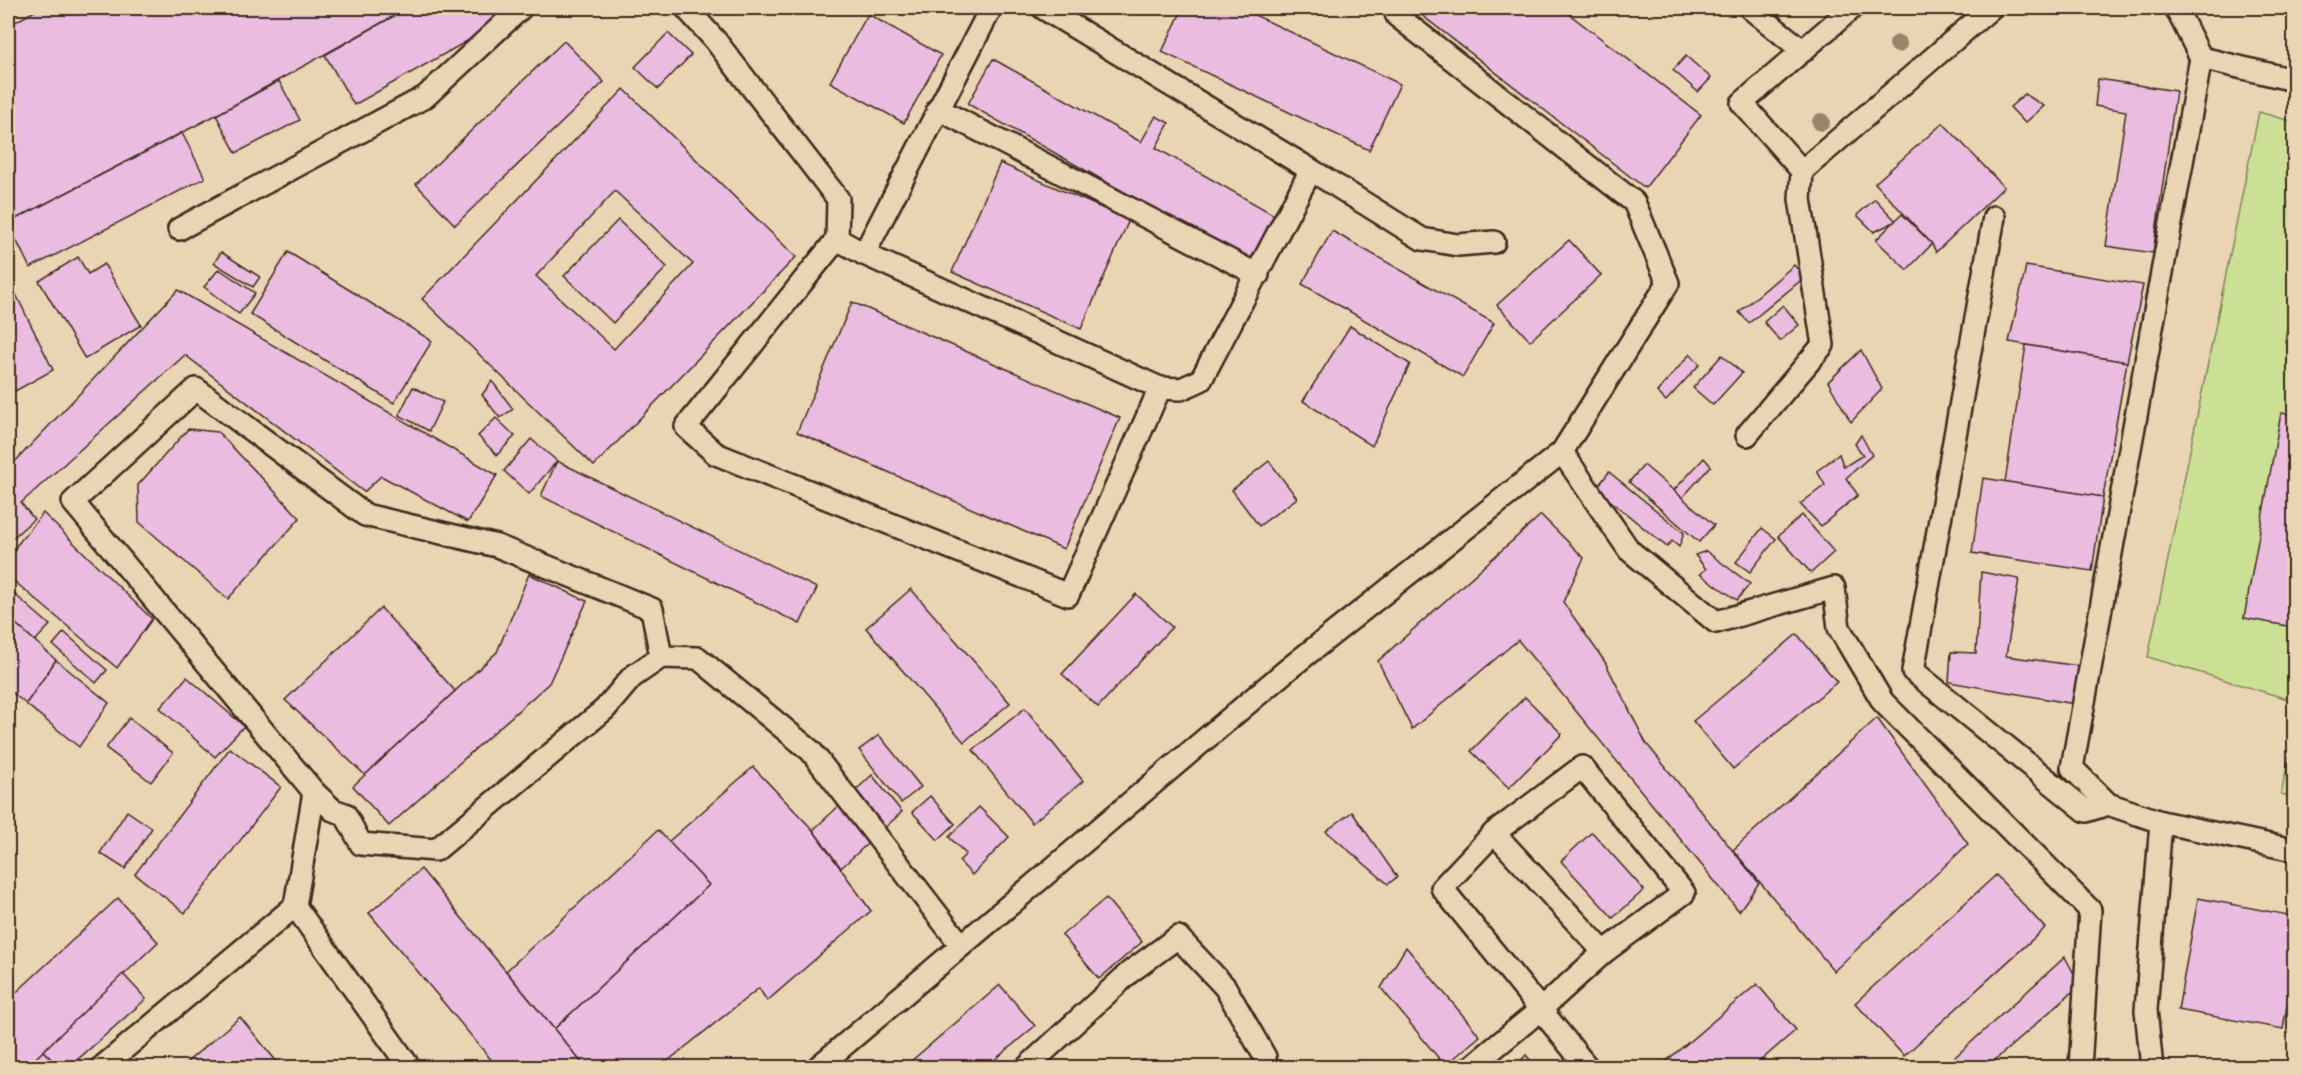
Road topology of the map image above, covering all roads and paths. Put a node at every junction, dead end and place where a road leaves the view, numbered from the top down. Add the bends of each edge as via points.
1 (521, 8) edge
2 (686, 8) edge
3 (991, 8) edge
4 (1043, 8) edge
5 (1394, 8) edge
6 (1750, 8) edge
7 (1852, 8) edge
8 (1991, 8) edge
9 (2176, 8) edge
10 (1803, 51) junction
11 (2201, 58) junction
12 (2295, 80) edge
13 (938, 109) junction
14 (1311, 170) junction
15 (1802, 171) junction
16 (1994, 217) dead end
17 (179, 229) dead end
18 (837, 239) junction
19 (1494, 242) dead end
20 (864, 254) junction
21 (1258, 275) junction
22 (1160, 388) junction
23 (1747, 435) dead end
24 (1562, 452) junction
25 (661, 657) junction
26 (314, 792) junction
27 (2108, 804) junction
28 (2161, 822) junction
29 (1494, 832) junction
30 (2295, 850) edge
31 (296, 906) junction
32 (961, 945) junction
33 (1604, 952) junction
34 (1540, 1010) junction
35 (406, 1064) dead end
36 (101, 1068) edge
37 (818, 1068) edge
38 (1026, 1068) edge
39 (1266, 1068) edge
40 (1470, 1068) edge
41 (1588, 1068) edge
42 (2080, 1068) edge
43 (2152, 1068) edge

1 - 17 lane via 425,97
2 - 18 lane via 838,199
3 - 13 lane
4 - 14 lane
5 - 24 lane via 1397,16 1634,202 1668,283
6 - 10 lane
7 - 10 lane
8 - 15 lane
9 - 11 lane
10 - 15 lane via 1742,103
11 - 12 lane
11 - 27 lane via 2072,768
13 - 20 lane
13 - 21 lane
14 - 19 lane via 1422,239 1458,246
14 - 21 lane
15 - 23 lane via 1800,199 1823,345
16 - 27 lane via 1913,671 2086,811
18 - 20 lane
18 - 22 lane via 686,427 716,454 1068,595
20 - 22 lane
21 - 22 lane via 1201,380 1181,389
24 - 32 lane via 1287,670
24 - 42 lane via 1629,550 1716,622 1834,588 1839,628 1883,702 2090,910
25 - 26 lane via 632,677 605,709 436,850 361,844 345,814 333,810
25 - 26 lane via 652,609 497,546 365,515 196,389 73,502
25 - 32 lane via 698,658 811,750
26 - 31 lane
27 - 28 lane
28 - 30 lane
28 - 43 lane via 2146,1010
29 - 33 lane
29 - 33 lane via 1582,767 1684,893
29 - 34 lane via 1442,888
31 - 35 lane
31 - 36 lane
32 - 37 lane
33 - 34 lane
34 - 40 lane
34 - 41 lane
38 - 39 lane via 1130,972 1179,937 1225,987 1265,1057

